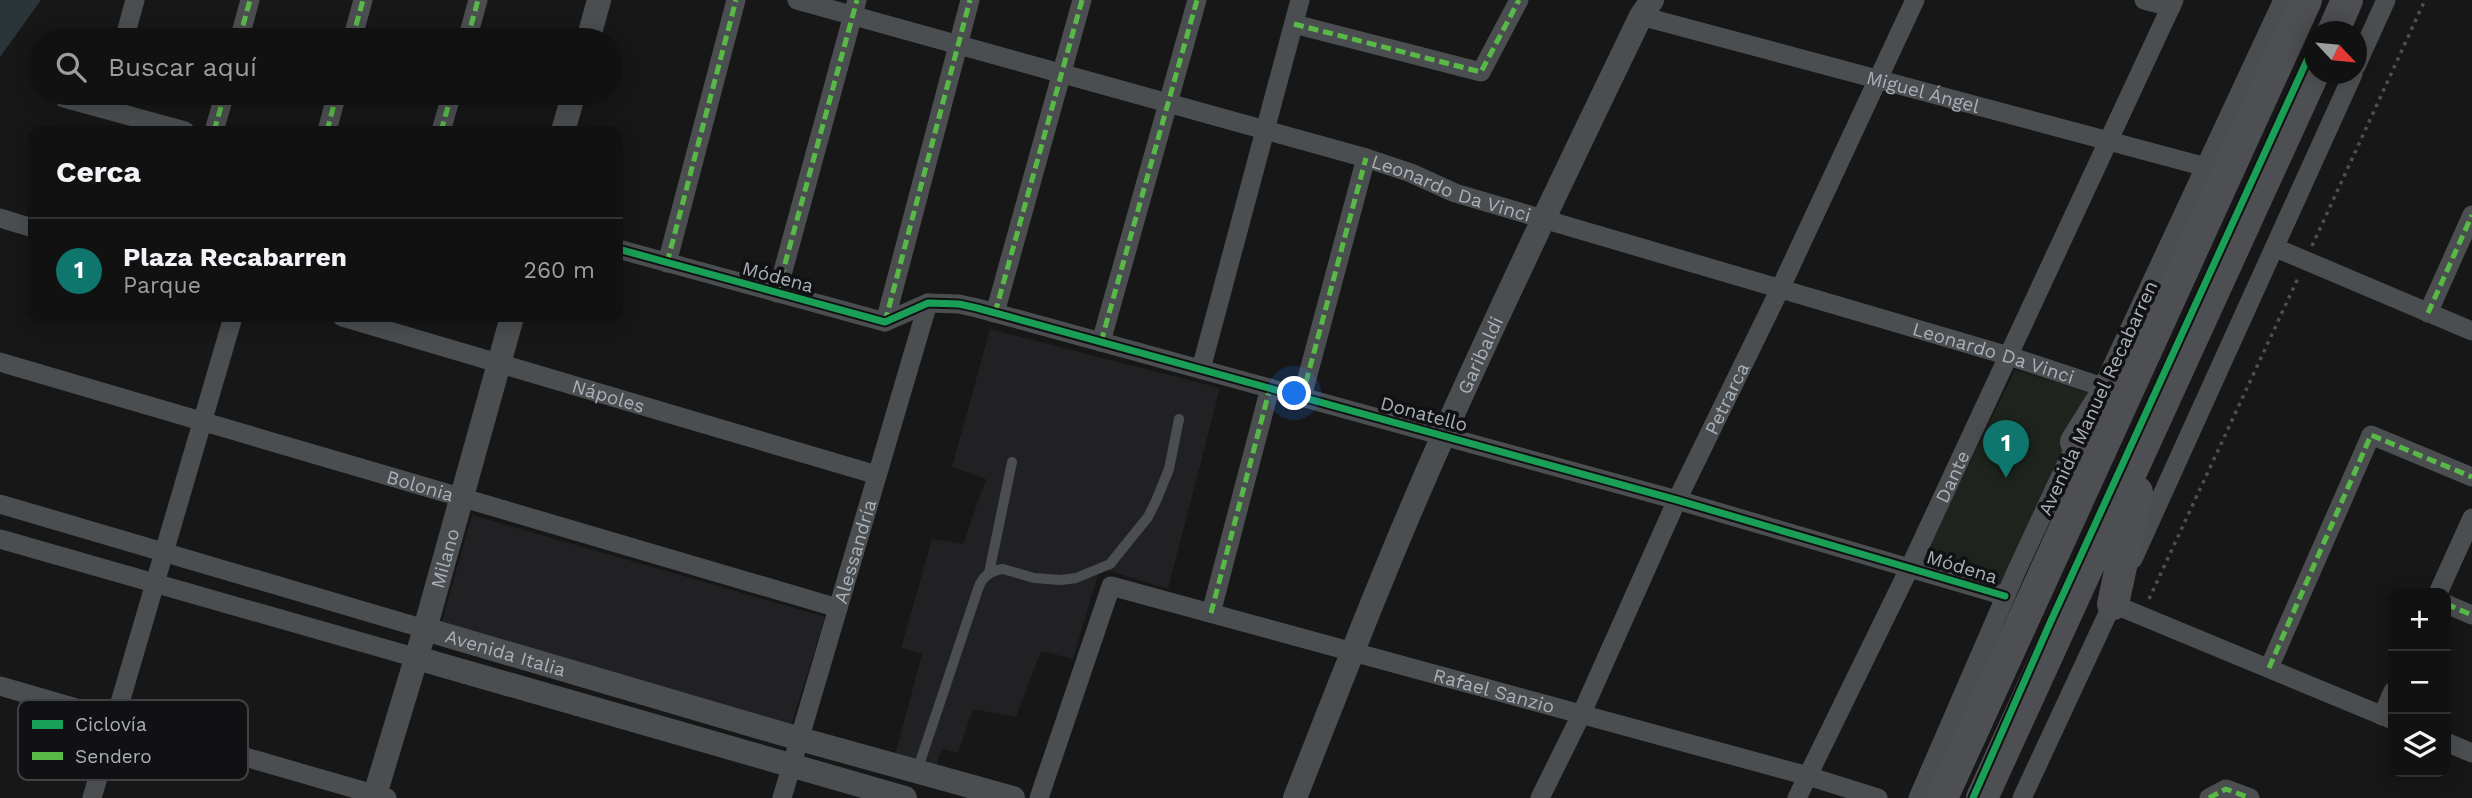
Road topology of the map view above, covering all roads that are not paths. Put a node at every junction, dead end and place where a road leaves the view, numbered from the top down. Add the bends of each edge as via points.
1 (135, 0) edge
2 (250, 0) edge
3 (363, 0) edge
4 (478, 0) edge
5 (599, 0) edge
6 (736, 0) edge
7 (797, 0) edge
8 (970, 0) edge
9 (1082, 0) edge
10 (1197, 0) edge
11 (1300, 0) edge
12 (1518, 0) edge
13 (1915, 0) edge
14 (2144, 0) edge
15 (2283, 0) edge
16 (2306, 0) edge
17 (2347, 0) edge
18 (2386, 0) edge
19 (2172, 4) edge
20 (855, 8) edge
21 (1646, 8) edge
22 (2338, 21) edge
23 (1294, 24) junction
24 (127, 28) edge
25 (242, 28) edge
26 (355, 28) edge
27 (470, 28) edge
28 (591, 28) edge
29 (2367, 43) edge
30 (958, 45) junction
31 (1061, 73) junction
32 (1878, 78) junction
33 (2310, 84) edge
34 (2349, 84) edge
35 (1169, 103) junction
36 (118, 105) edge
37 (222, 105) edge
38 (334, 105) edge
39 (449, 105) edge
40 (571, 105) edge
41 (173, 126) edge
42 (215, 126) edge
43 (328, 126) edge
44 (442, 126) edge
45 (564, 126) edge
46 (1266, 130) junction
47 (2108, 141) junction
48 (1366, 158) junction
49 (2206, 167) junction
50 (2472, 215) edge
51 (0, 218) edge
52 (1543, 219) junction
53 (28, 226) edge
54 (2276, 248) junction
55 (623, 250) edge
56 (2190, 257) junction
57 (667, 262) junction
58 (1780, 289) junction
59 (777, 293) junction
60 (928, 303) junction
61 (995, 313) junction
62 (2428, 313) junction
63 (231, 322) edge
64 (360, 322) edge
65 (511, 322) edge
66 (885, 322) junction
67 (2472, 331) edge
68 (1101, 342) junction
69 (2009, 356) junction
70 (499, 361) junction
71 (0, 362) edge
72 (1201, 369) junction
73 (2103, 387) junction
74 (1270, 388) junction
75 (1302, 397) junction
76 (1179, 419) dead end
77 (201, 420) junction
78 (1443, 435) junction
79 (2149, 437) junction
80 (2076, 442) junction
81 (1013, 462) dead end
82 (877, 475) junction
83 (2472, 477) edge
84 (462, 496) junction
85 (1677, 500) junction
86 (0, 504) edge
87 (2472, 518) edge
88 (0, 539) edge
89 (163, 552) junction
90 (1910, 567) junction
91 (989, 573) junction
92 (155, 583) junction
93 (2440, 588) edge
94 (2005, 596) junction
95 (2113, 604) junction
96 (2451, 606) edge
97 (838, 608) junction
98 (1212, 613) junction
99 (2472, 615) edge
100 (425, 629) junction
101 (1353, 651) junction
102 (417, 658) junction
103 (2269, 668) junction
104 (0, 686) edge
105 (49, 700) edge
106 (121, 700) edge
107 (1581, 715) junction
108 (2388, 718) edge
109 (800, 739) junction
110 (2451, 744) edge
111 (2472, 753) edge
112 (248, 758) edge
113 (792, 765) junction
114 (917, 771) junction
115 (1808, 776) junction
116 (97, 780) edge
117 (379, 797) edge
118 (92, 798) edge
119 (782, 798) edge
120 (905, 798) edge
121 (1013, 798) edge
122 (1039, 798) edge
123 (1295, 798) edge
124 (1540, 798) edge
125 (1797, 798) edge
126 (1878, 798) edge
127 (1918, 798) edge
128 (1942, 798) edge
129 (1982, 798) edge
130 (2022, 798) edge
131 (2209, 798) edge
132 (2250, 798) edge

1 - 24 street
2 - 25 street
3 - 26 street
4 - 27 street
5 - 28 street
6 - 57 street
7 - 20 street, Leonardo Da Vinci
8 - 30 street
9 - 31 street
10 - 35 street
11 - 23 street
12 - 23 street via 1481,72
13 - 32 street, Petrarca
14 - 19 street
15 - 49 street, Avenida Manuel Recabarren
16 - 56 main road, Avenida Manuel Recabarren
17 - 22 main road
18 - 29 street
19 - 47 street, Dante
20 - 30 street, Leonardo Da Vinci
20 - 59 street
21 - 32 street, Miguel Ángel
21 - 52 street, Garibaldi
23 - 46 street
30 - 31 street, Leonardo Da Vinci
30 - 66 street
31 - 35 street, Leonardo Da Vinci
31 - 61 street
32 - 47 street, Miguel Ángel
32 - 58 street, Petrarca
33 - 79 main road
34 - 54 street
35 - 46 street, Leonardo Da Vinci
35 - 68 street
36 - 41 street
37 - 42 street
38 - 43 street
39 - 44 street
40 - 45 street
46 - 48 street, Leonardo Da Vinci
46 - 72 street
47 - 49 street, Miguel Ángel
47 - 69 street, Dante
48 - 52 street, Leonardo Da Vinci via 1455,193
48 - 75 street
49 - 73 street, Avenida Manuel Recabarren
50 - 62 street
51 - 53 street
52 - 58 street, Leonardo Da Vinci
52 - 78 street, Garibaldi
54 - 62 street
54 - 95 street
55 - 57 street, Módena
56 - 80 main road
56 - 128 main road, Avenida Manuel Recabarren
57 - 59 street, Módena
58 - 69 street, Leonardo Da Vinci
58 - 85 street, Petrarca
59 - 66 street, Módena
60 - 61 street, Donatello via 959,304
60 - 66 street
60 - 82 street, Alessandría
61 - 68 street, Donatello
62 - 67 street
63 - 77 street
64 - 70 street, Nápoles
65 - 70 street, Milano
68 - 72 street, Donatello
69 - 73 street, Leonardo Da Vinci
69 - 90 street, Dante
70 - 82 street, Nápoles
70 - 84 street, Milano
71 - 77 street, Bolonia
72 - 74 street, Donatello
73 - 80 street, Avenida Manuel Recabarren
74 - 75 street, Donatello
74 - 98 street
75 - 78 street, Donatello
76 - 91 lane via 1169,469 1156,501 1110,564 1061,580 1003,569
77 - 84 street, Bolonia
77 - 89 street
78 - 85 street, Donatello
78 - 101 street, Garibaldi
79 - 95 main road
79 - 129 main road
80 - 94 street, Avenida Manuel Recabarren
81 - 91 lane
82 - 97 street, Alessandría
83 - 103 street via 2371,435
84 - 97 street, Bolonia
84 - 100 street, Milano
85 - 90 street, Donatello
85 - 107 street, Petrarca
86 - 89 street, Avenida Italia
87 - 93 street
88 - 92 street, Avenida Italia
89 - 92 street
89 - 100 street, Avenida Italia
90 - 94 street, Módena
90 - 115 street, Dante
91 - 114 lane via 978,589
92 - 102 street, Avenida Italia
92 - 106 street
94 - 127 street, Avenida Manuel Recabarren
95 - 103 street
95 - 130 street
96 - 99 street
97 - 109 street, Alessandría
98 - 101 street, Rafael Sanzio
98 - 122 street, Rafael Sanzio via 1111,586
100 - 102 street, Milano
100 - 109 street, Avenida Italia
101 - 107 street, Rafael Sanzio
101 - 123 street, Garibaldi
102 - 113 street, Avenida Italia
102 - 117 street, Milano
103 - 108 street
104 - 105 street
107 - 115 street, Rafael Sanzio
107 - 124 street, Petrarca
109 - 113 street, Alessandría
109 - 114 street, Avenida Italia
110 - 111 street
112 - 117 street
113 - 119 street, Alessandría
113 - 120 street, Avenida Italia
114 - 121 street, Avenida Italia
115 - 125 street, Dante
115 - 126 street, Rafael Sanzio
116 - 118 street
131 - 132 street via 2226,789

